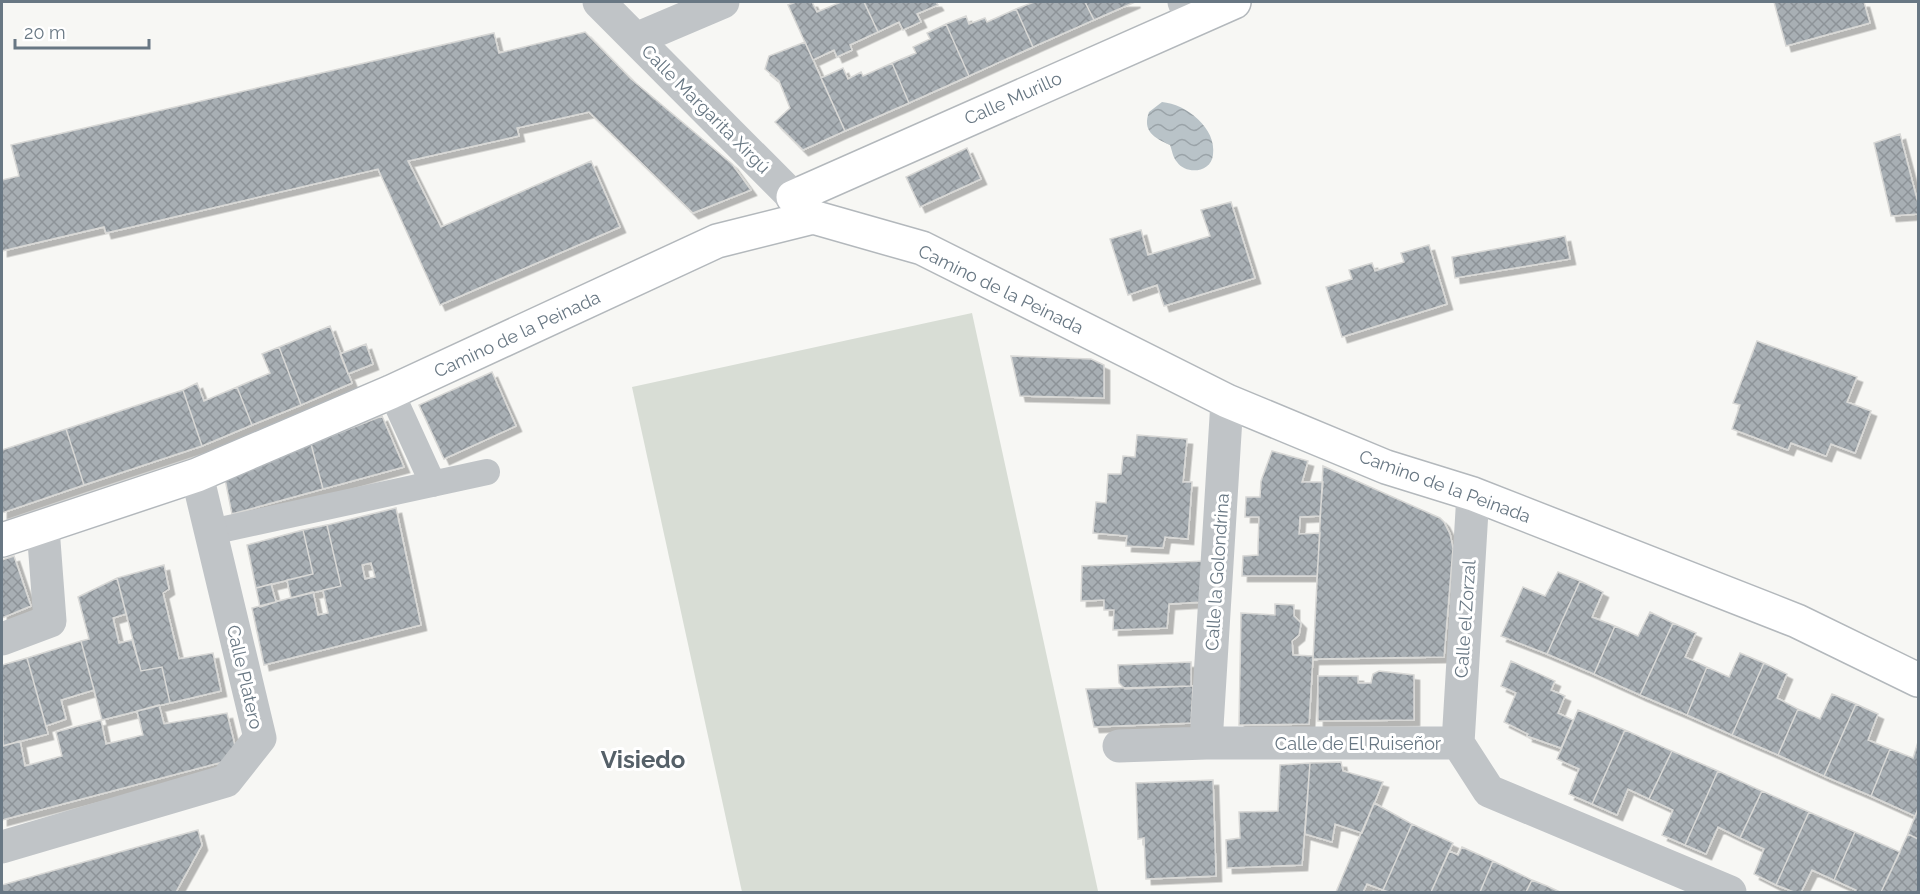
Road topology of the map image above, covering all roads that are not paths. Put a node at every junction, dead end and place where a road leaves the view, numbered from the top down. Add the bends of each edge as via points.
1 (599, 2) edge
2 (723, 2) edge
3 (1234, 2) edge
4 (1188, 10) edge
5 (636, 39) junction
6 (803, 207) junction
7 (391, 393) junction
8 (1227, 401) junction
9 (488, 471) dead end
10 (197, 476) junction
11 (433, 484) junction
12 (1473, 494) junction
13 (43, 528) junction
14 (211, 532) junction
15 (2, 540) edge
16 (2, 639) edge
17 (1918, 680) edge
18 (1206, 743) junction
19 (1458, 743) junction
20 (1119, 746) dead end
21 (2, 847) edge
22 (1730, 892) edge

1 - 5 street, Calle Margarita Xirgú
2 - 5 street
3 - 4 street, Calle Murillo
4 - 6 street, Calle Murillo
5 - 6 street, Calle Margarita Xirgú
6 - 7 street, Camino de la Peinada via 717,241
6 - 8 street, Camino de la Peinada via 922,248
7 - 10 street, Camino de la Peinada
7 - 11 lane
8 - 12 street, Camino de la Peinada via 1386,467
8 - 18 street, Calle la Golondrina
9 - 11 lane
10 - 13 street, Camino de la Peinada
10 - 14 street, Calle Platero
11 - 14 lane
12 - 17 street, Camino de la Peinada via 1797,621
12 - 19 street, Calle el Zorzal
13 - 15 street, Camino de la Peinada
13 - 16 street via 50,621
14 - 21 street, Calle Platero via 260,738 226,781
18 - 19 street, Calle de El Ruiseñor
18 - 20 street, Calle de El Ruiseñor
19 - 22 street, Calle de El Ruiseñor via 1489,792

